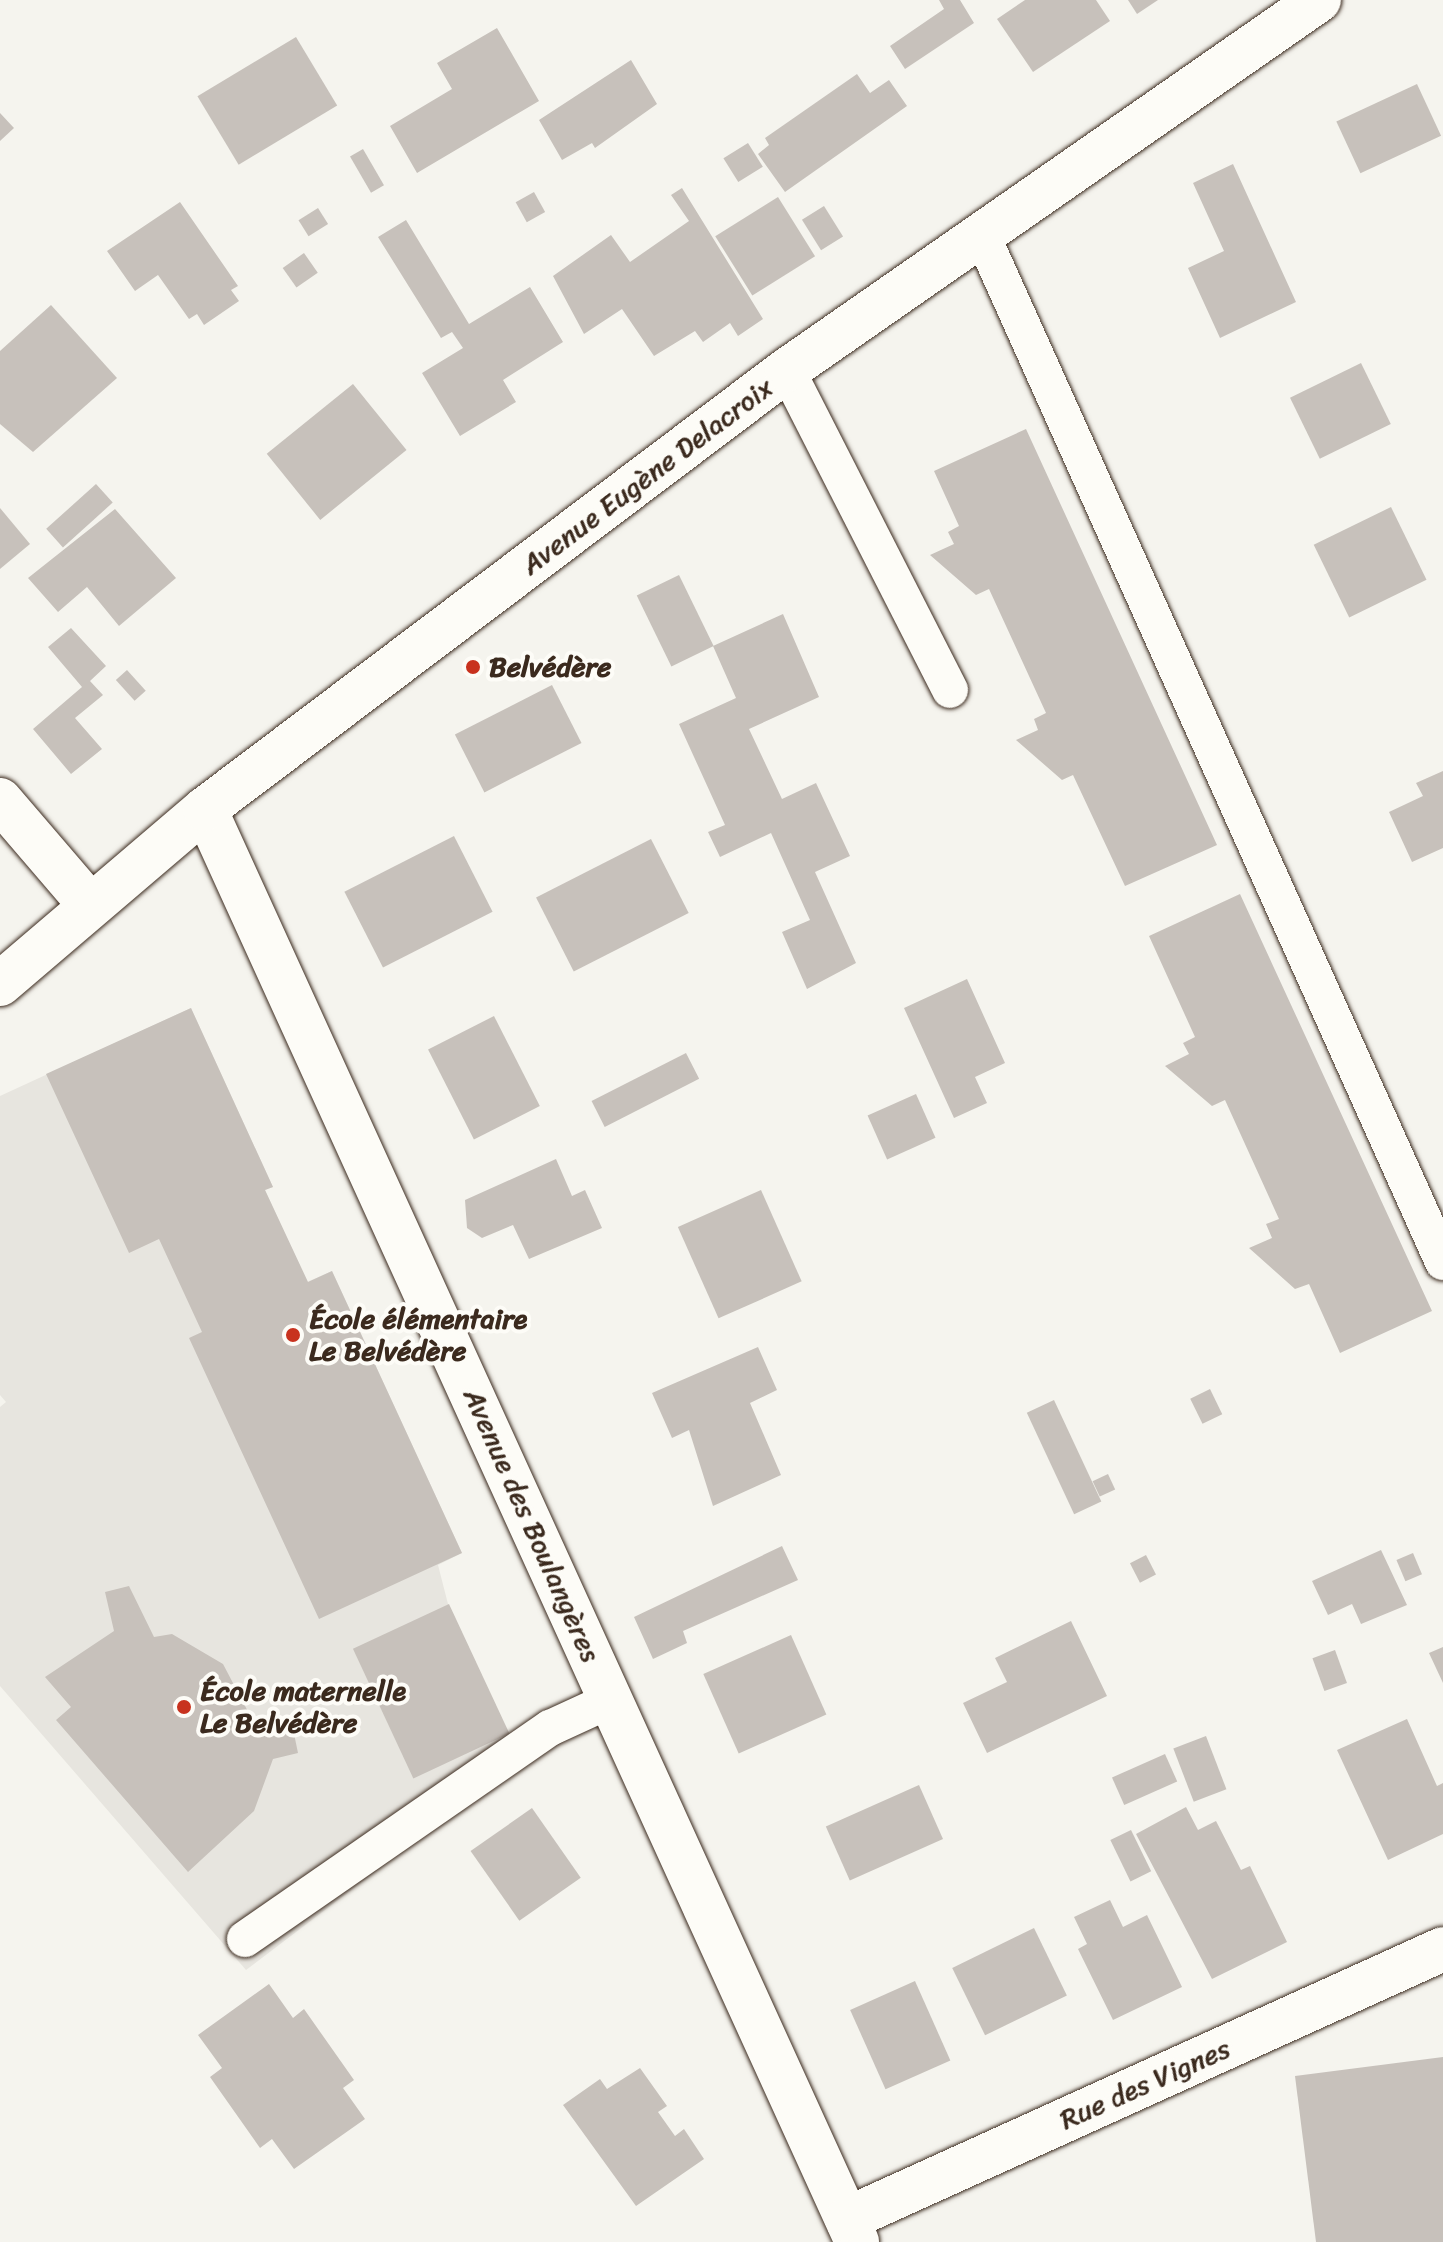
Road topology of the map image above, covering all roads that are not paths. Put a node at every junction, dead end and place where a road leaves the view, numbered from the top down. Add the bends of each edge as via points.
1 (1319, 0) edge
2 (981, 233) junction
3 (787, 370) junction
4 (950, 690) dead end
5 (0, 800) edge
6 (205, 809) junction
7 (89, 904) junction
8 (0, 984) edge
9 (1443, 1262) edge
10 (611, 1700) junction
11 (245, 1939) dead end
12 (1443, 1949) edge
13 (852, 2230) edge

1 - 2 street, Avenue Eugène Delacroix
2 - 3 street, Avenue Eugène Delacroix
2 - 9 lane
3 - 4 lane
3 - 6 street, Avenue Eugène Delacroix
5 - 7 street
6 - 7 street, Avenue Eugène Delacroix
6 - 10 street, Avenue des Boulangères
7 - 8 street, Avenue Eugène Delacroix
10 - 11 lane via 550,1728
10 - 13 street, Avenue des Boulangères
12 - 13 street, Rue des Vignes

